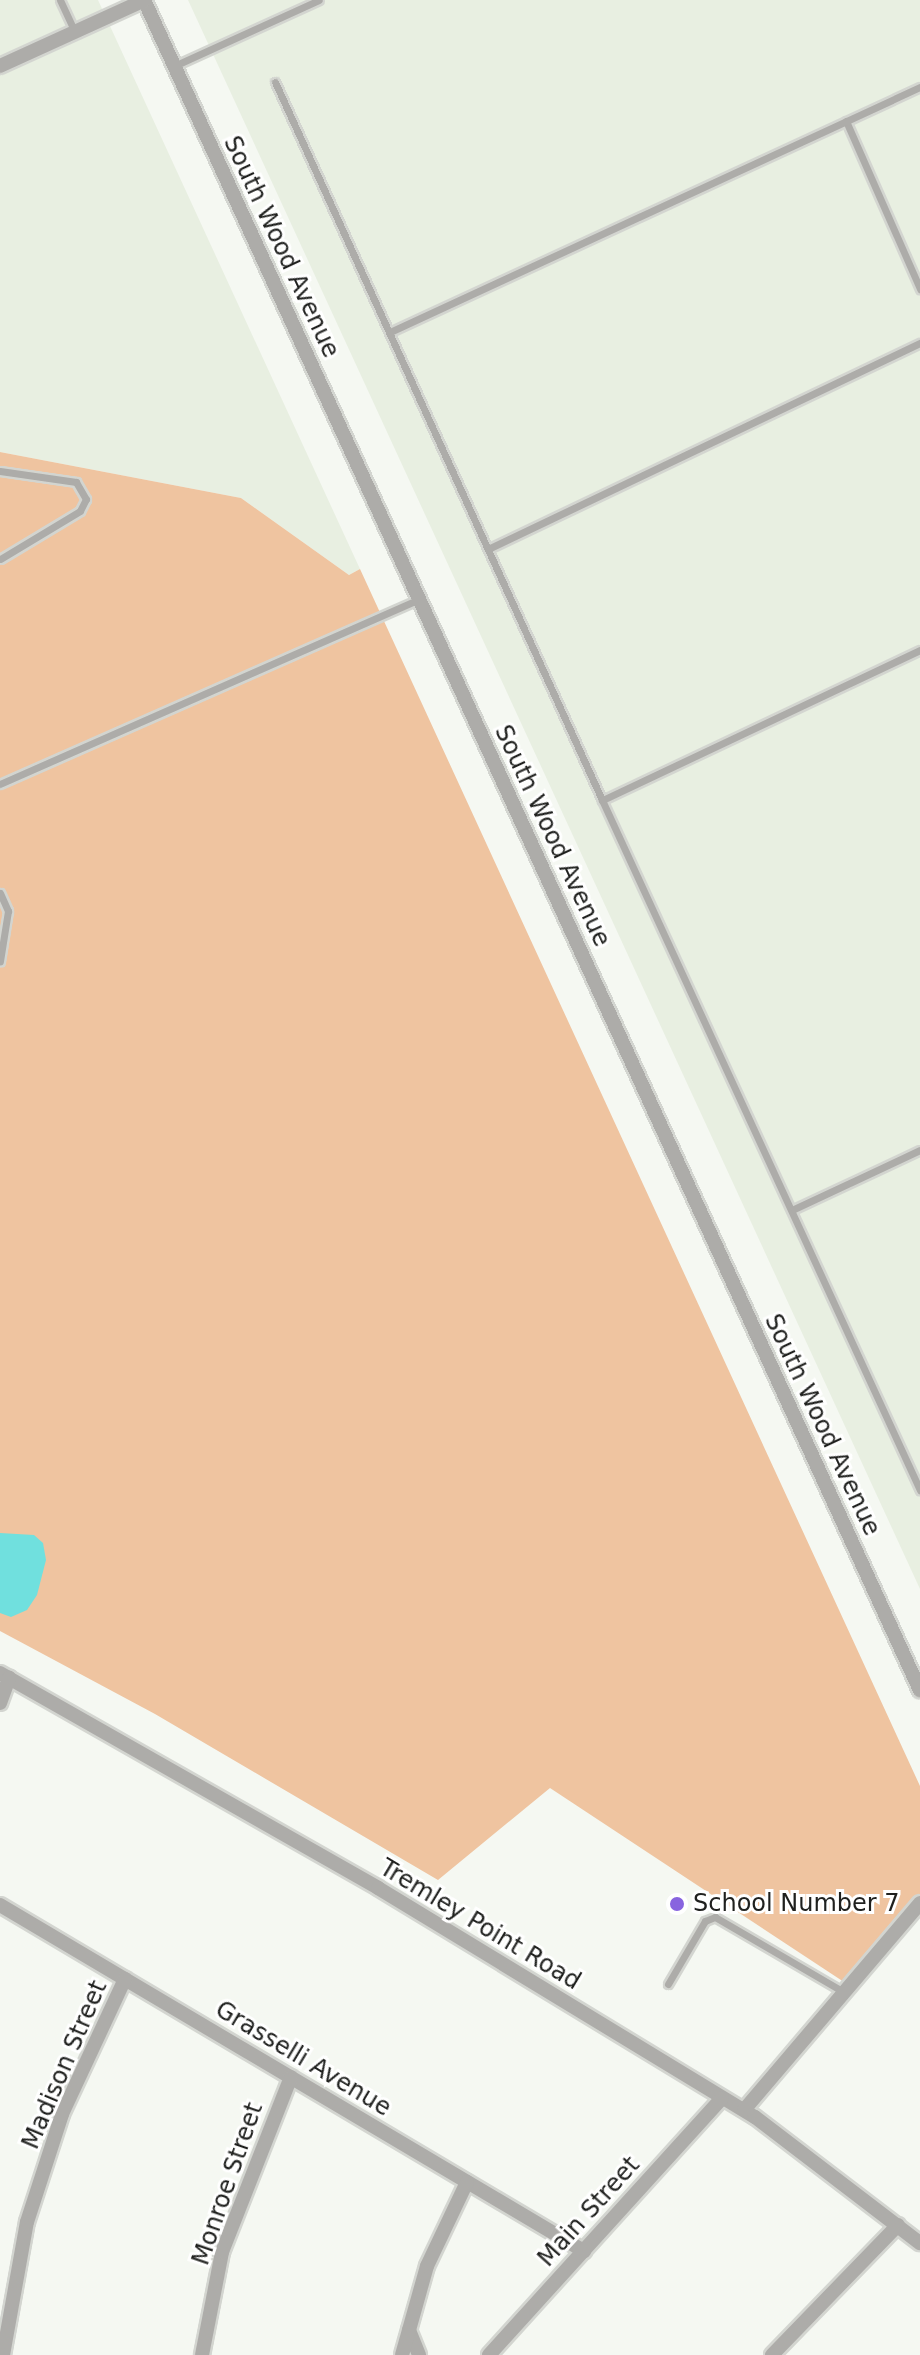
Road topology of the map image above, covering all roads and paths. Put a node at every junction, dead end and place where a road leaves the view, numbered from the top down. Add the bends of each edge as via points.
1 (60, 0) edge
2 (144, 0) edge
3 (319, 0) edge
4 (75, 32) junction
5 (0, 66) edge
6 (174, 66) junction
7 (275, 82) dead end
8 (920, 87) edge
9 (846, 121) junction
10 (920, 289) edge
11 (390, 332) junction
12 (920, 343) edge
13 (0, 471) edge
14 (488, 549) junction
15 (0, 559) edge
16 (419, 599) junction
17 (920, 650) edge
18 (0, 784) edge
19 (602, 800) junction
20 (0, 893) edge
21 (0, 961) edge
22 (920, 1150) edge
23 (794, 1209) junction
24 (920, 1490) edge
25 (4, 1675) edge
26 (920, 1690) edge
27 (0, 1703) edge
28 (920, 1903) edge
29 (0, 1905) edge
30 (125, 1979) junction
31 (668, 1984) dead end
32 (844, 1992) junction
33 (291, 2077) junction
34 (722, 2098) junction
35 (744, 2110) junction
36 (467, 2182) junction
37 (898, 2225) junction
38 (920, 2243) edge
39 (584, 2251) junction
40 (409, 2328) junction
41 (4, 2353) edge
42 (202, 2355) edge
43 (402, 2355) edge
44 (419, 2355) edge
45 (489, 2355) edge
46 (772, 2355) edge

1 - 4 lane
2 - 4 street
2 - 6 street, South Wood Avenue
3 - 6 lane
4 - 5 street
6 - 16 street, South Wood Avenue
7 - 11 lane
8 - 9 lane
9 - 10 lane
9 - 11 lane
11 - 14 lane
12 - 14 lane
13 - 15 lane via 76,482 86,499 72,516
14 - 19 lane
16 - 18 lane
16 - 26 street, South Wood Avenue
17 - 19 lane
19 - 23 lane
20 - 21 lane via 8,911
22 - 23 lane
23 - 24 lane
25 - 27 street
25 - 34 street, Tremley Point Road via 378,1888
28 - 32 street
29 - 30 street, Grasselli Avenue
30 - 33 street, Grasselli Avenue
30 - 41 street, Madison Street via 62,2114 27,2222
31 - 32 lane via 705,1921 715,1917
32 - 35 street
33 - 36 street, Grasselli Avenue
33 - 42 street, Monroe Street via 222,2252
34 - 35 street, Tremley Point Road
34 - 39 street, Main Street
35 - 37 street, Tremley Point Road
36 - 39 street, Grasselli Avenue
36 - 40 street via 427,2266
37 - 38 street, Tremley Point Road
37 - 46 street
39 - 45 street, Main Street
40 - 43 street
40 - 44 street

